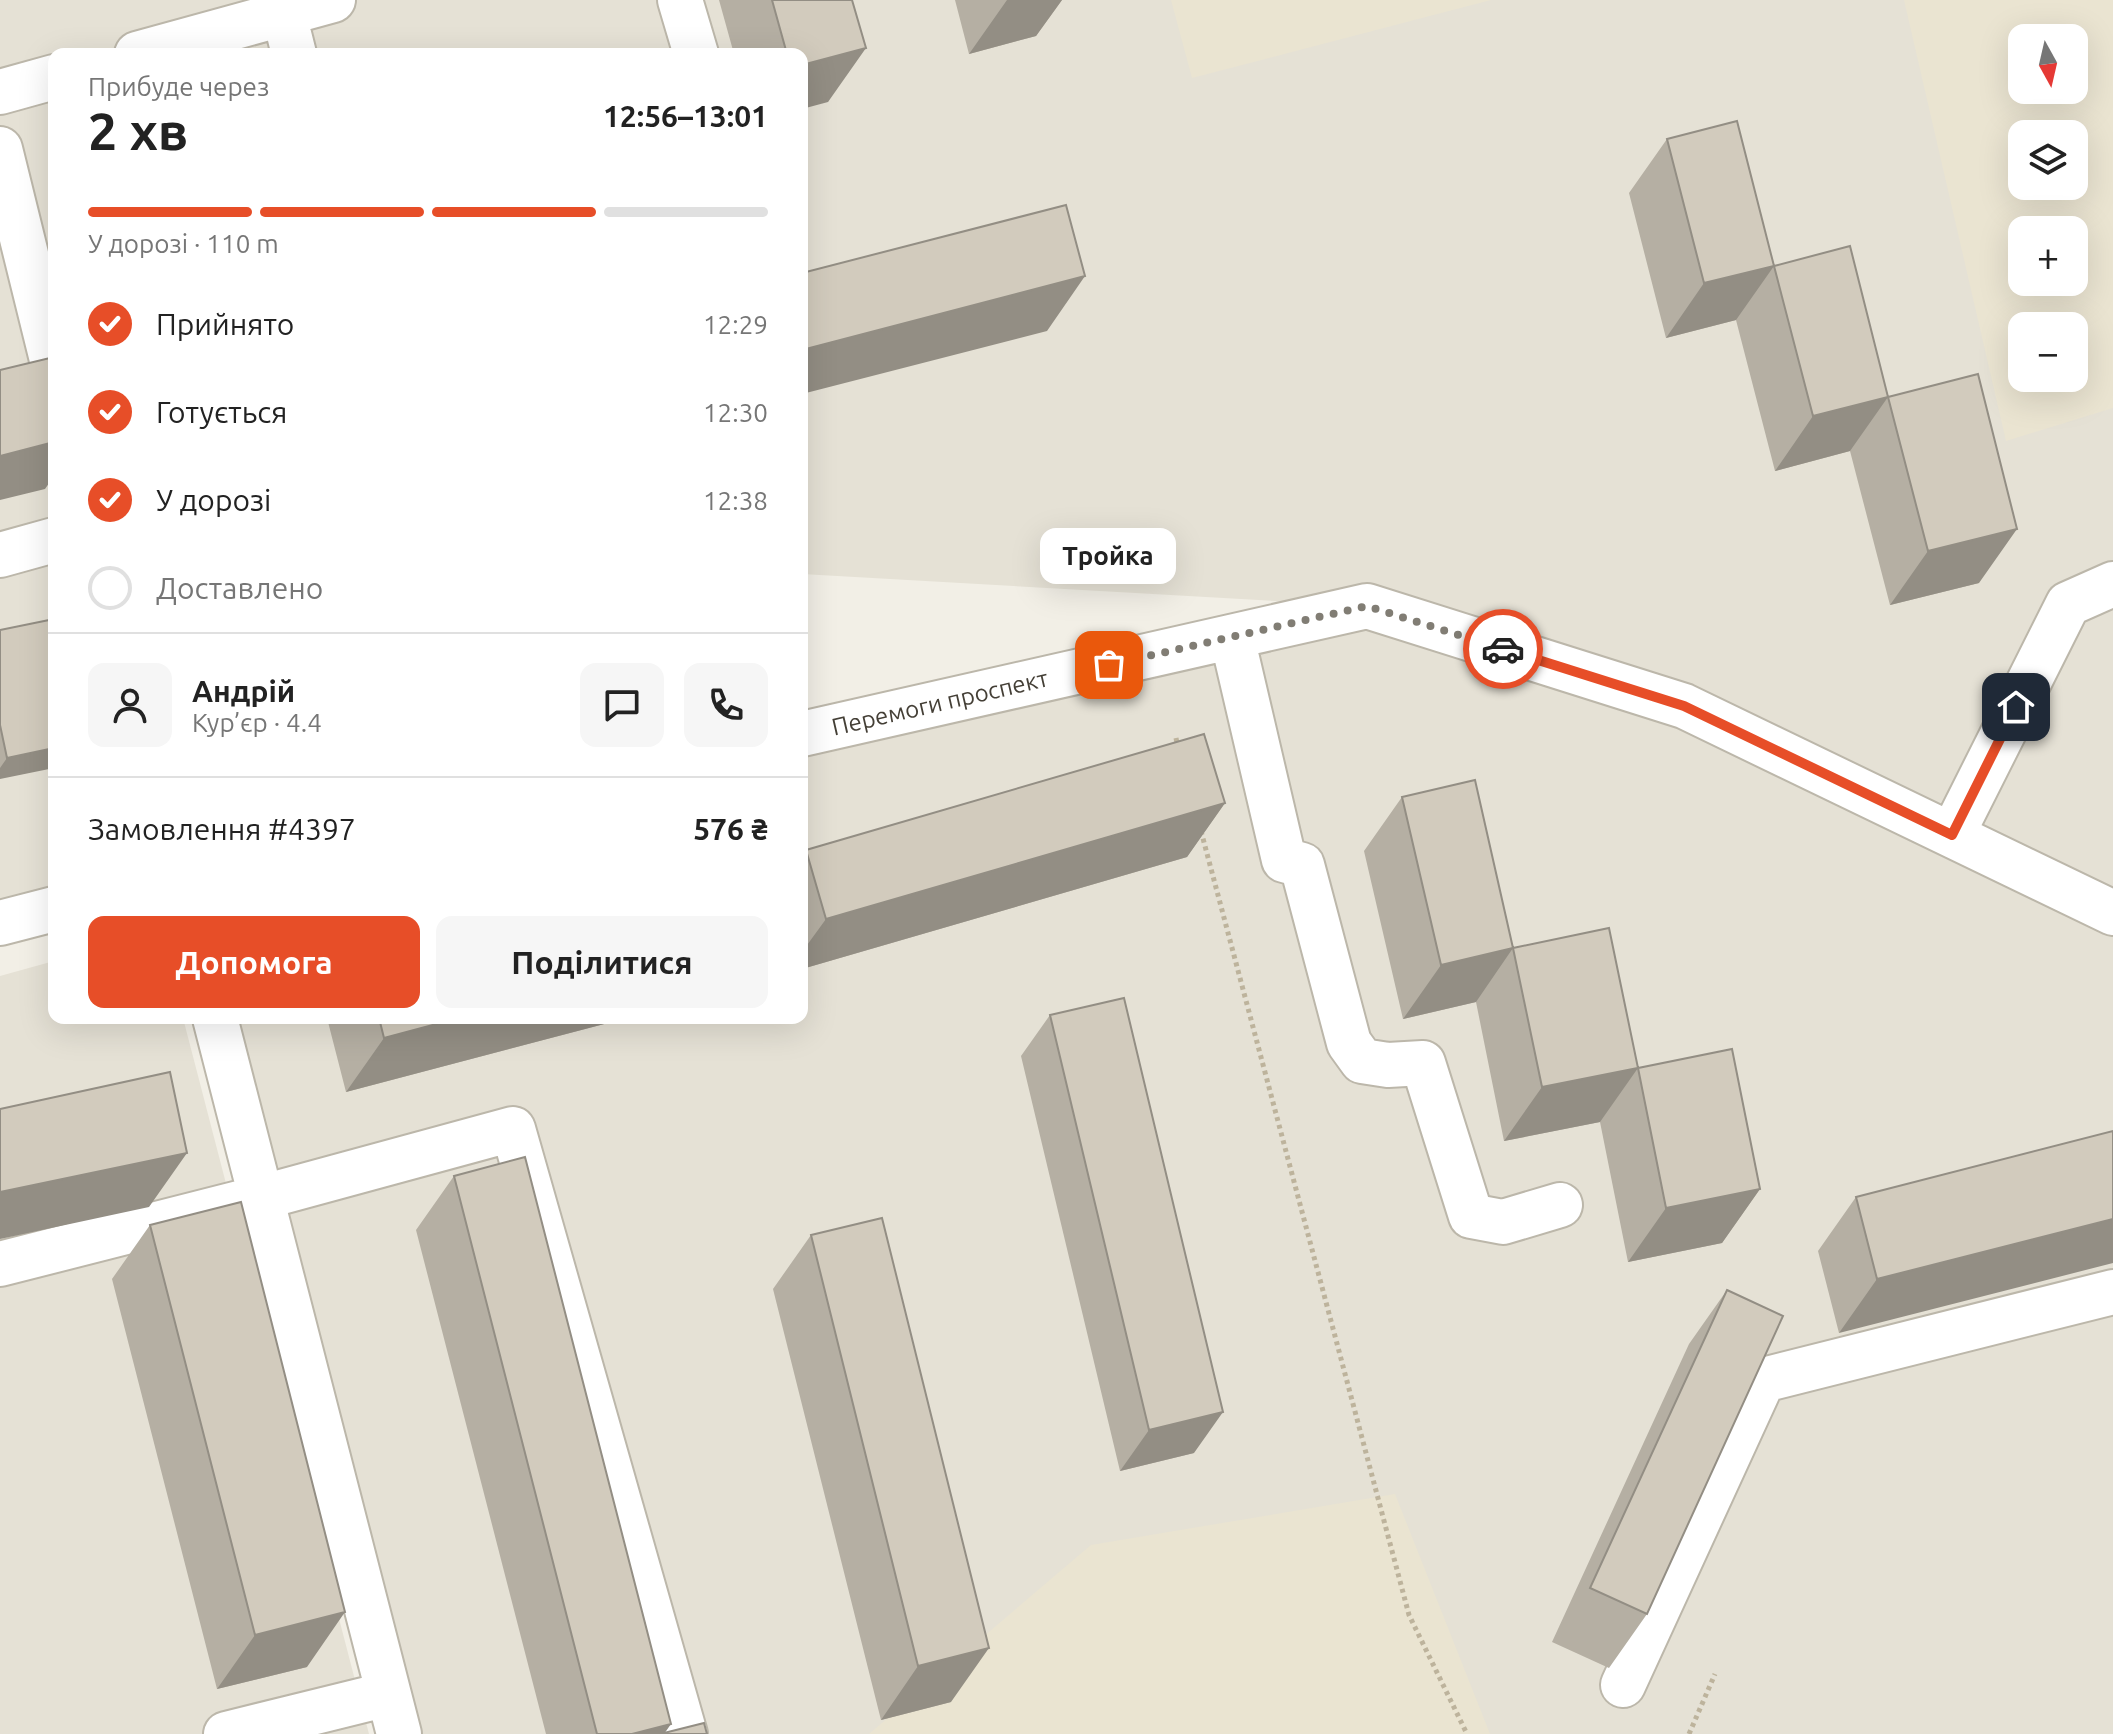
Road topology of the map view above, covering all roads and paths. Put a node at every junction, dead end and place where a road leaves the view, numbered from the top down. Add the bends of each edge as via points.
1 (333, 0) edge
2 (680, 0) edge
3 (289, 34) edge
4 (183, 48) edge
5 (694, 48) edge
6 (48, 79) edge
7 (0, 92) edge
8 (0, 149) edge
9 (12, 248) edge
10 (48, 351) edge
11 (48, 542) edge
12 (0, 555) edge
13 (2113, 584) edge
14 (1232, 637) junction
15 (808, 733) edge
16 (1176, 738) edge
17 (1180, 753) edge
18 (1200, 830) edge
19 (1952, 835) junction
20 (48, 911) edge
21 (2113, 913) edge
22 (0, 923) edge
23 (217, 1024) edge
24 (263, 1197) junction
25 (1560, 1205) dead end
26 (0, 1264) edge
27 (2113, 1292) edge
28 (1715, 1674) dead end
29 (1623, 1685) dead end
30 (393, 1714) edge
31 (226, 1734) edge
32 (685, 1734) edge
33 (1467, 1734) edge
34 (1689, 1734) edge

1 - 3 street
2 - 5 street
3 - 4 street
6 - 7 street
8 - 9 street
9 - 10 street
11 - 12 street
13 - 19 street via 2068,604
14 - 15 street, Перемоги проспект
14 - 19 street, Перемоги проспект via 1367,606 1684,706
14 - 25 street via 1284,860 1302,865 1349,1043 1362,1061 1423,1063 1471,1216 1503,1222
16 - 17 path
18 - 33 path via 1409,1615
19 - 21 street, Перемоги проспект
20 - 22 street
23 - 24 street
24 - 26 street
24 - 30 street
24 - 32 street via 513,1129
27 - 29 street via 1763,1380
28 - 34 path
30 - 31 street

